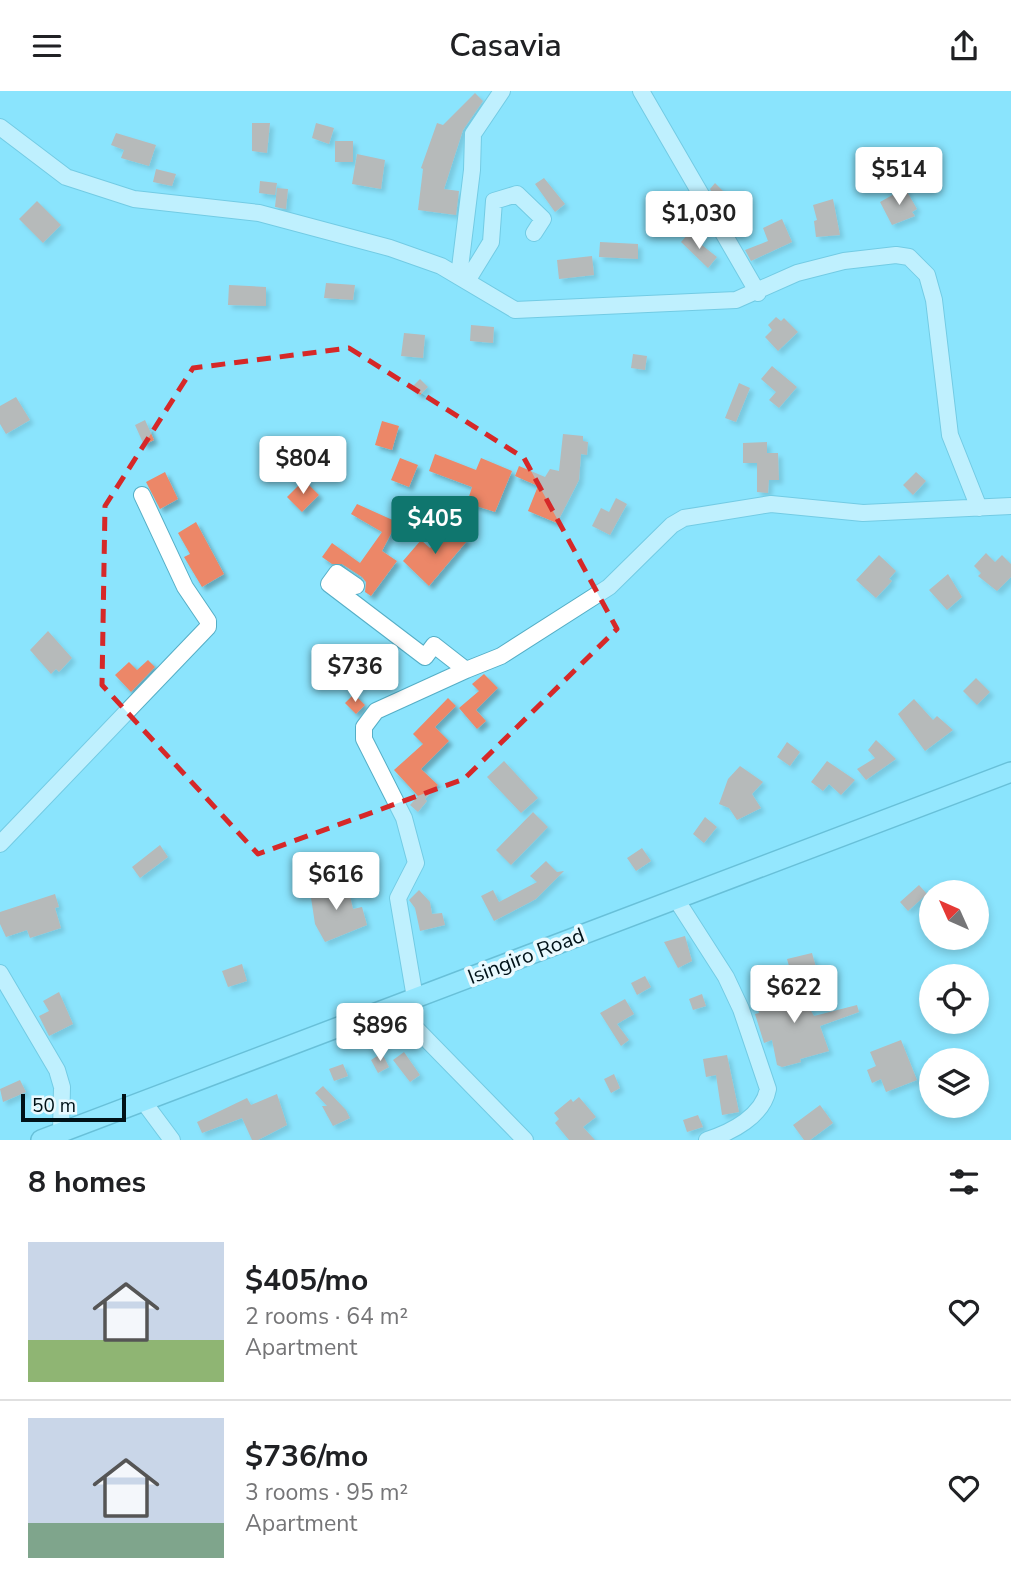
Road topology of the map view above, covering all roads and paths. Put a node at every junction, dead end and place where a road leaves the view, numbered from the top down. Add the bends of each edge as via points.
1 (502, 91) edge
2 (640, 91) edge
3 (0, 127) edge
4 (534, 233) dead end
5 (463, 278) junction
6 (758, 293) junction
7 (142, 495) dead end
8 (1011, 506) edge
9 (979, 508) junction
10 (356, 586) dead end
11 (466, 670) junction
12 (1011, 772) edge
13 (0, 844) edge
14 (676, 899) junction
15 (0, 973) edge
16 (415, 998) junction
17 (394, 1006) junction
18 (143, 1101) junction
19 (61, 1132) junction
20 (40, 1140) edge
21 (172, 1140) edge
22 (526, 1140) edge
23 (707, 1140) edge

1 - 5 street via 473,134
2 - 6 street
3 - 5 street via 51,169 121,196 260,213 309,224 390,248
4 - 5 street via 543,219 517,194 494,201 491,242
5 - 6 street via 515,310 720,302
6 - 9 street via 797,273 844,261 896,255 919,264 927,275 940,330 950,435
7 - 13 street via 208,627
8 - 9 street
9 - 11 street via 863,513 771,504 684,518 609,587 501,656
10 - 11 street via 337,573 329,584 425,657 434,645
11 - 16 street via 376,711 364,727 364,739 404,818 416,863 398,898
12 - 14 main road, Isingiro Road
14 - 16 main road, Isingiro Road
14 - 23 street via 726,977 768,1089 765,1102 741,1124
15 - 19 street via 57,1070 62,1087
16 - 17 main road, Isingiro Road
17 - 18 main road, Isingiro Road
17 - 22 street
18 - 19 main road, Isingiro Road
18 - 21 street
19 - 20 main road, Isingiro Road

